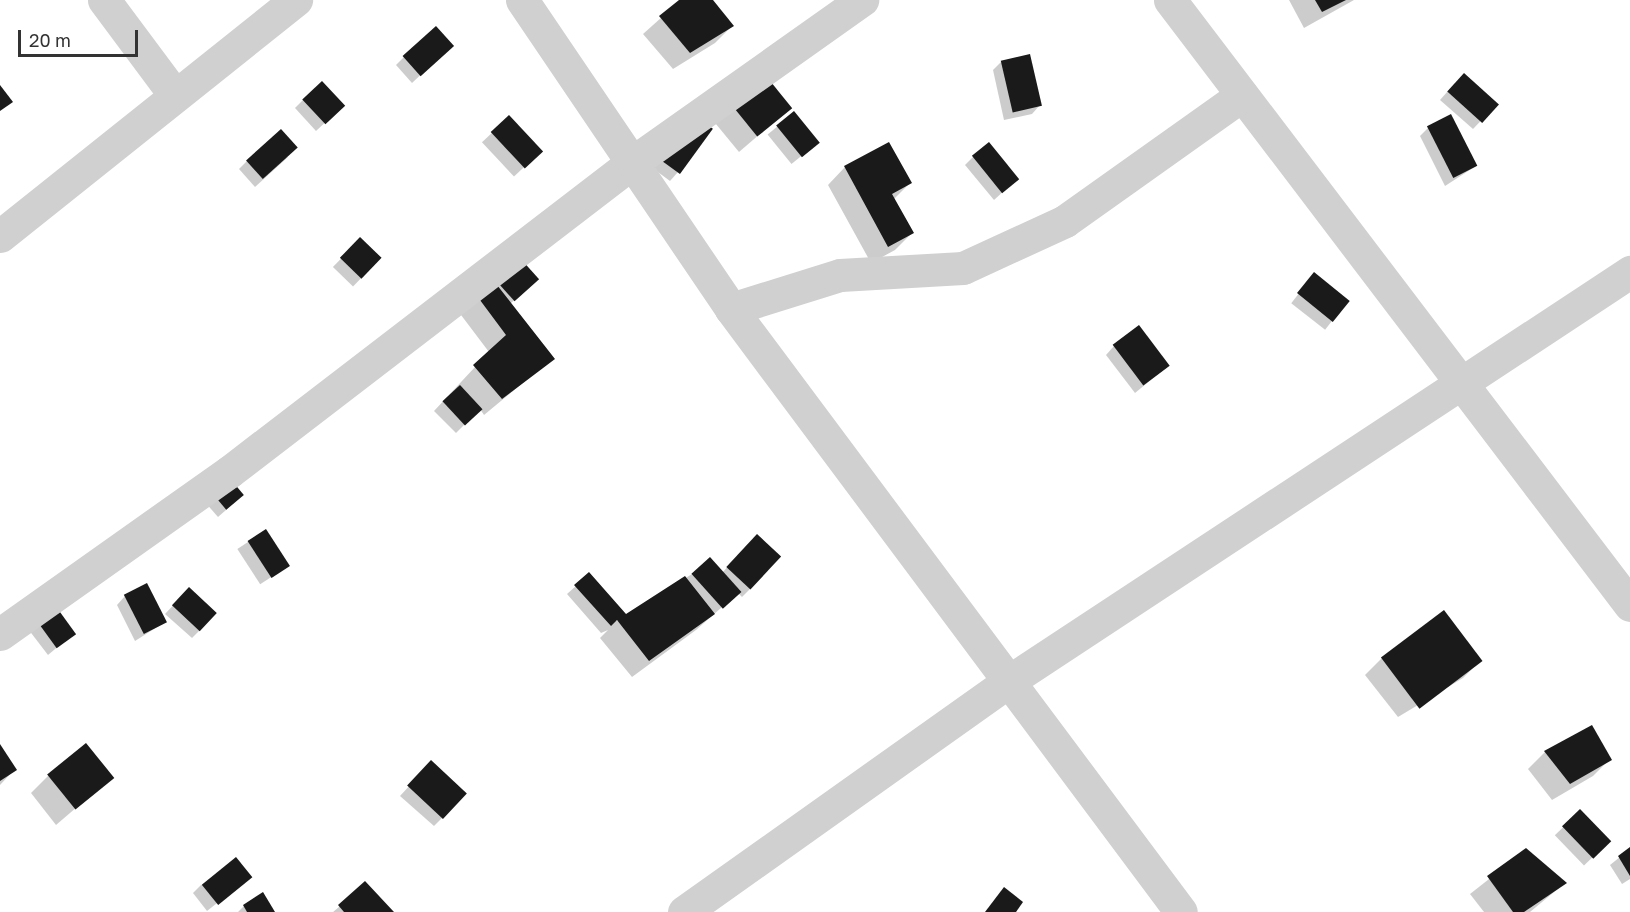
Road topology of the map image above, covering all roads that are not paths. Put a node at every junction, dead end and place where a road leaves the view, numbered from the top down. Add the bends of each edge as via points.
1 (104, 0) edge
2 (296, 0) edge
3 (522, 0) edge
4 (862, 0) edge
5 (1170, 0) edge
6 (174, 94) junction
7 (1242, 95) junction
8 (633, 162) junction
9 (0, 236) edge
10 (1630, 272) edge
11 (731, 309) junction
12 (1461, 383) junction
13 (1630, 605) edge
14 (0, 634) edge
15 (1009, 681) junction
16 (684, 912) edge
17 (1181, 912) edge

1 - 6 street
2 - 6 street
3 - 8 street
4 - 8 street
5 - 7 street
6 - 9 street
7 - 11 street via 1065,221 963,268 840,275
7 - 12 street
8 - 11 street
8 - 14 street via 229,472
10 - 12 street
11 - 15 street
12 - 13 street
12 - 15 street
15 - 16 street
15 - 17 street

